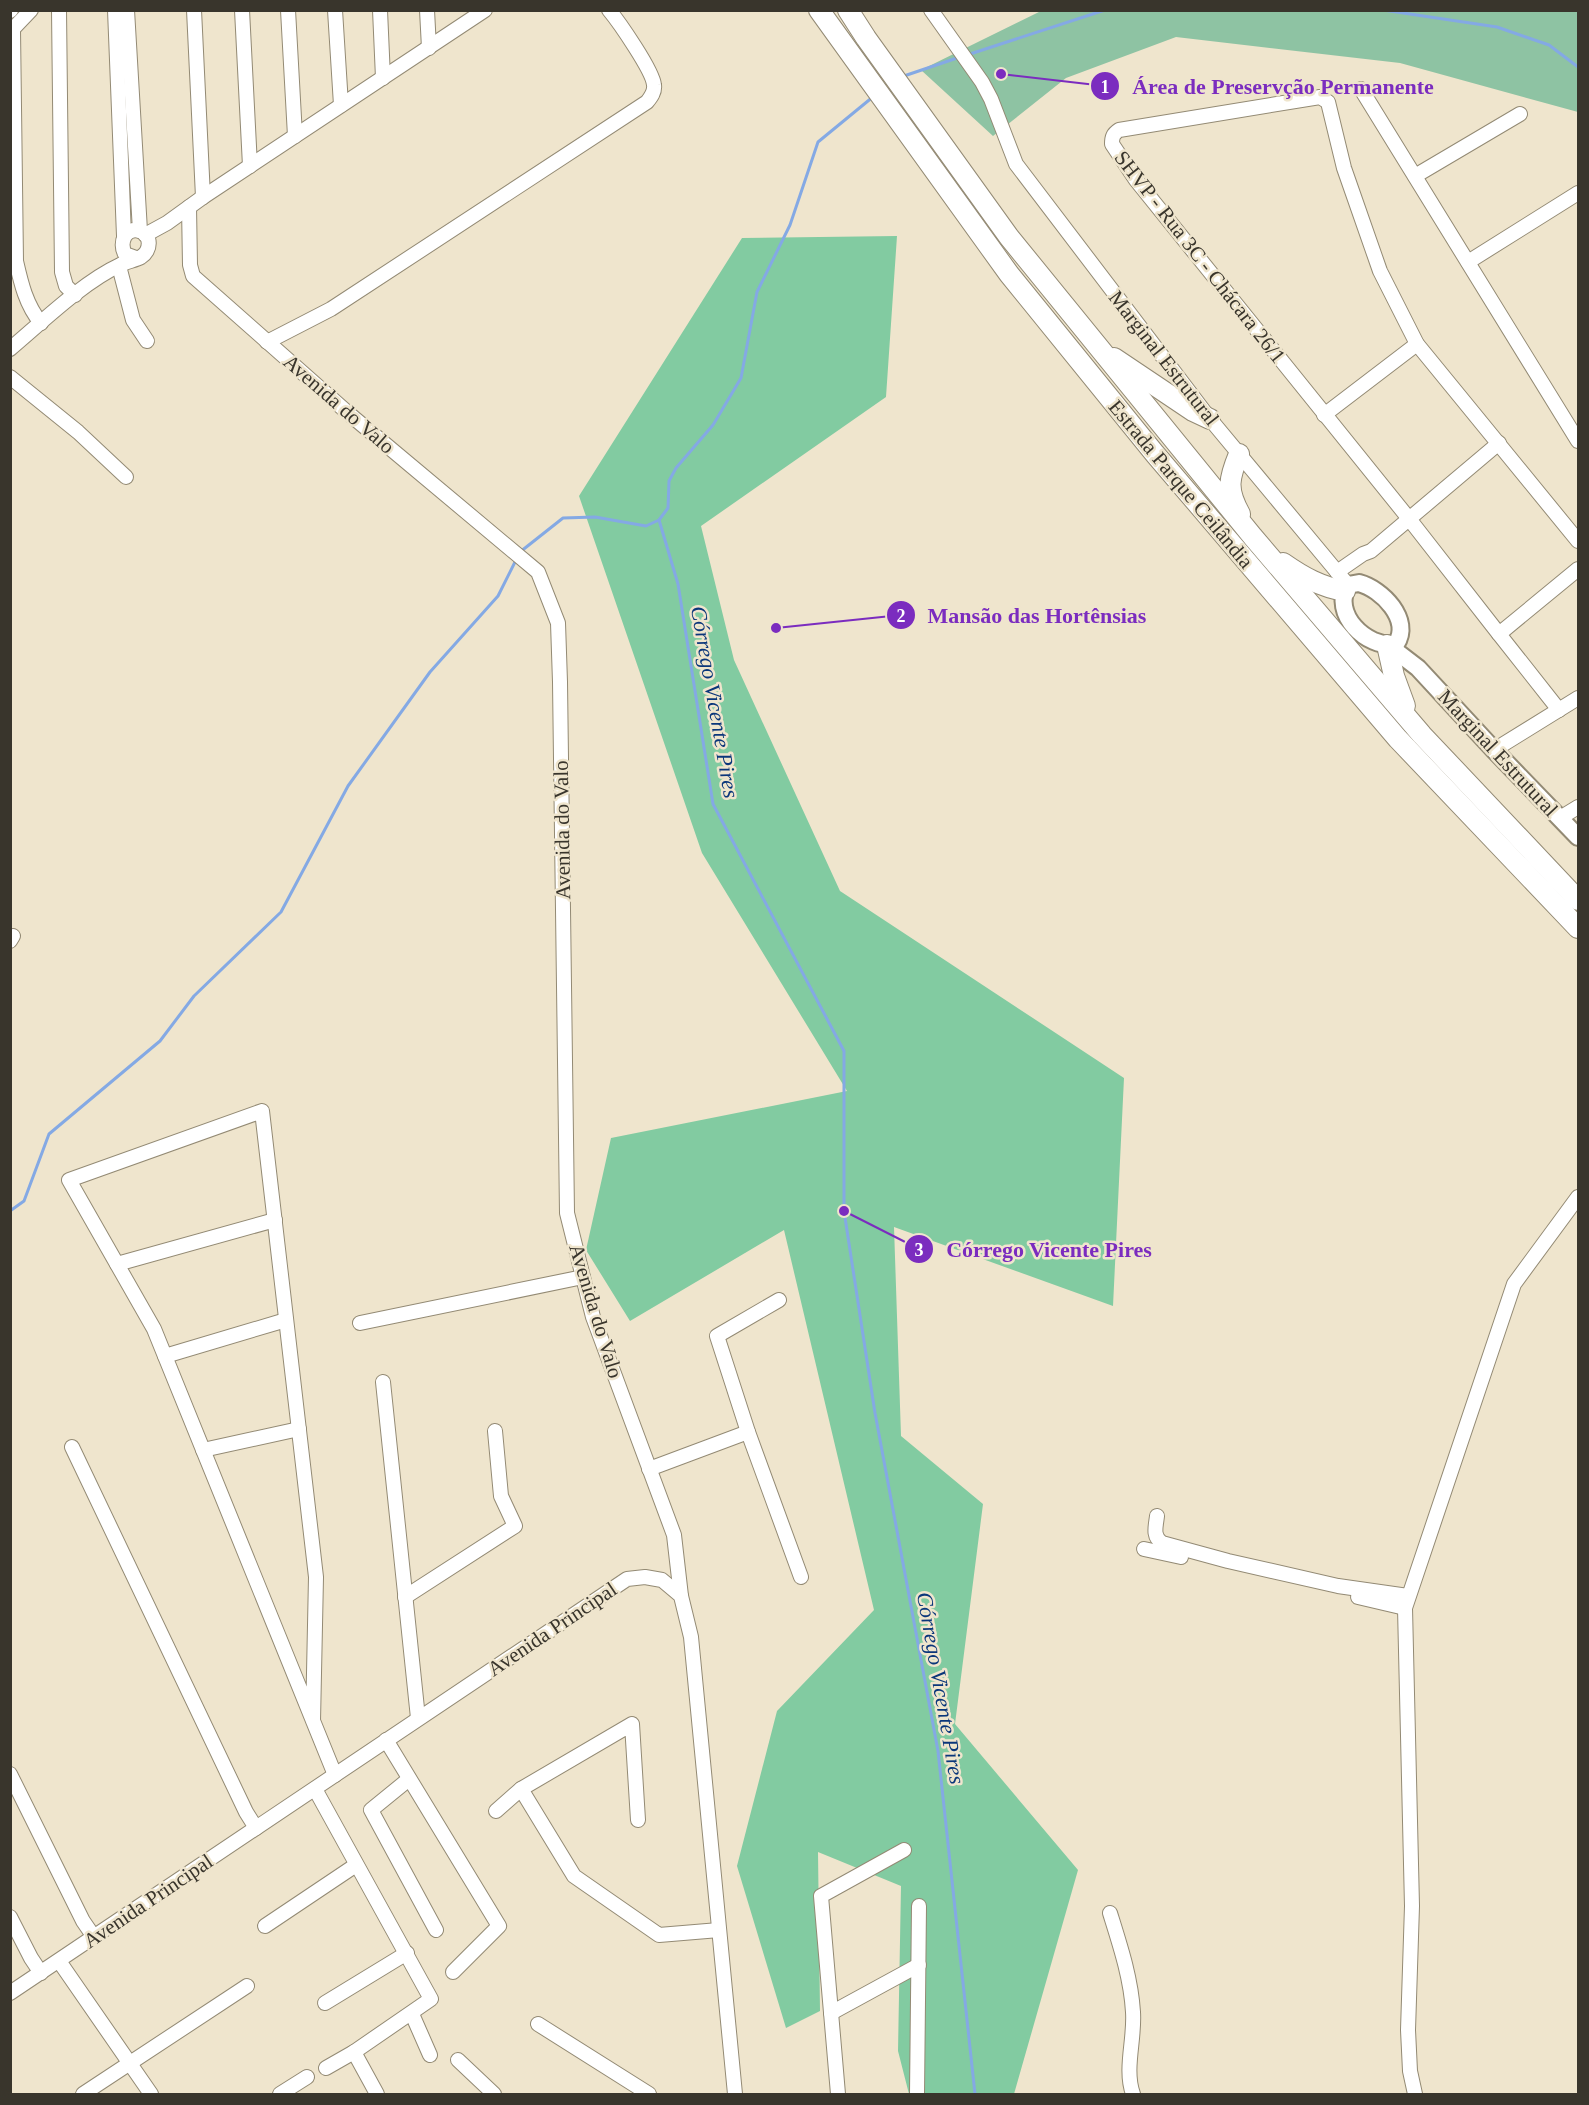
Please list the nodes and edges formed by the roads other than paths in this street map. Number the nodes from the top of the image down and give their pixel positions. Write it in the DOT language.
graph roads {
  1 [pos="30,10"];
  2 [pos="59,10"];
  3 [pos="115,10"];
  4 [pos="127,10"];
  5 [pos="194,10"];
  6 [pos="242,10"];
  7 [pos="288,10"];
  8 [pos="335,10"];
  9 [pos="380,10"];
  10 [pos="427,10"];
  11 [pos="609,10"];
  12 [pos="819,10"];
  13 [pos="848,10"];
  14 [pos="477,13"];
  15 [pos="935,16"];
  16 [pos="12,31"];
  17 [pos="429,48"];
  18 [pos="383,78"];
  19 [pos="1361,89"];
  20 [pos="341,105"];
  21 [pos="1520,114"];
  22 [pos="295,136"];
  23 [pos="250,166"];
  24 [pos="1415,177"];
  25 [pos="1578,193"];
  26 [pos="203,197"];
  27 [pos="189,207"];
  28 [pos="145,237"];
  29 [pos="123,242"];
  30 [pos="136,258"];
  31 [pos="1467,262"];
  32 [pos="116,267"];
  33 [pos="75,294"];
  34 [pos="41,323"];
  35 [pos="147,341"];
  36 [pos="267,342"];
  37 [pos="1417,344"];
  38 [pos="1097,346"];
  39 [pos="10,349"];
  40 [pos="10,377"];
  41 [pos="1324,415"];
  42 [pos="1210,419"];
  43 [pos="1578,441"];
  44 [pos="1498,443"];
  45 [pos="1239,453"];
  46 [pos="126,477"];
  47 [pos="1410,520"];
  48 [pos="1578,542"];
  49 [pos="1258,544"];
  50 [pos="1578,569"];
  51 [pos="1344,582"];
  52 [pos="1498,634"];
  53 [pos="1392,643"];
  54 [pos="1578,698"];
  55 [pos="1559,710"];
  56 [pos="1412,723"];
  57 [pos="1494,750"];
  58 [pos="1578,807"];
  59 [pos="1560,818"];
  60 [pos="1578,837"];
  61 [pos="1578,900"];
  62 [pos="1578,928"];
  63 [pos="1578,1197"];
  64 [pos="275,1220"];
  65 [pos="117,1264"];
  66 [pos="583,1277"];
  67 [pos="779,1300"];
  68 [pos="286,1320"];
  69 [pos="360,1323"];
  70 [pos="165,1356"];
  71 [pos="383,1382"];
  72 [pos="299,1429"];
  73 [pos="495,1431"];
  74 [pos="748,1432"];
  75 [pos="72,1447"];
  76 [pos="202,1450"];
  77 [pos="649,1469"];
  78 [pos="1157,1516"];
  79 [pos="1144,1549"];
  80 [pos="801,1576"];
  81 [pos="681,1596"];
  82 [pos="405,1597"];
  83 [pos="1407,1602"];
  84 [pos="418,1718"];
  85 [pos="313,1721"];
  86 [pos="386,1740"];
  87 [pos="10,1774"];
  88 [pos="335,1775"];
  89 [pos="409,1779"];
  90 [pos="315,1789"];
  91 [pos="521,1789"];
  92 [pos="496,1811"];
  93 [pos="638,1820"];
  94 [pos="256,1828"];
  95 [pos="904,1850"];
  96 [pos="356,1865"];
  97 [pos="919,1906"];
  98 [pos="1110,1913"];
  99 [pos="10,1917"];
  100 [pos="265,1926"];
  101 [pos="436,1930"];
  102 [pos="719,1930"];
  103 [pos="94,1937"];
  104 [pos="406,1953"];
  105 [pos="59,1961"];
  106 [pos="919,1965"];
  107 [pos="453,1972"];
  108 [pos="41,1973"];
  109 [pos="247,1986"];
  110 [pos="10,1993"];
  111 [pos="325,2003"];
  112 [pos="831,2013"];
  113 [pos="412,2014"];
  114 [pos="538,2024"];
  115 [pos="354,2052"];
  116 [pos="430,2055"];
  117 [pos="458,2060"];
  118 [pos="129,2063"];
  119 [pos="326,2068"];
  120 [pos="307,2077"];
  121 [pos="83,2094"];
  122 [pos="151,2094"];
  123 [pos="280,2094"];
  124 [pos="377,2094"];
  125 [pos="494,2094"];
  126 [pos="649,2094"];
  127 [pos="735,2094"];
  128 [pos="838,2094"];
  129 [pos="917,2094"];
  130 [pos="1133,2094"];
  131 [pos="1415,2094"];
  1 -- 16 [label="street"];
  2 -- 33 [label="street"];
  3 -- 29 [label="street"];
  4 -- 28 [label="street"];
  5 -- 26 [label="street"];
  6 -- 23 [label="street"];
  7 -- 22 [label="street"];
  8 -- 20 [label="street"];
  9 -- 18 [label="street"];
  10 -- 17 [label="street"];
  11 -- 36 [label="street"];
  12 -- 62 [label="highway, Estrada Parque Ceilândia"];
  13 -- 38 [label="highway, Estrada Parque Ceilândia"];
  14 -- 17 [label="street"];
  15 -- 42 [label="street, Marginal Estrutural"];
  16 -- 34 [label="street"];
  17 -- 18 [label="street"];
  18 -- 20 [label="street"];
  19 -- 24 [label="street"];
  20 -- 22 [label="street"];
  21 -- 24 [label="street"];
  22 -- 23 [label="street"];
  23 -- 26 [label="street"];
  24 -- 31 [label="street"];
  25 -- 31 [label="street"];
  26 -- 27 [label="street"];
  27 -- 28 [label="street"];
  27 -- 36 [label="street, Avenida do Valo"];
  28 -- 29 [label="street"];
  28 -- 30 [label="street"];
  29 -- 30 [label="street"];
  29 -- 32 [label="street"];
  30 -- 32 [label="street"];
  31 -- 43 [label="street"];
  32 -- 33 [label="street"];
  32 -- 35 [label="street"];
  33 -- 34 [label="street"];
  34 -- 39 [label="street"];
  36 -- 66 [label="street, Avenida do Valo"];
  37 -- 41 [label="street"];
  37 -- 41 [label="street, SHVP - Rua 3C - Chácara 26/1"];
  37 -- 44 [label="street, SHVP - Rua 3C - Chácara 26/1"];
  38 -- 42 [label="highway"];
  38 -- 49 [label="highway, Estrada Parque Ceilândia"];
  40 -- 46 [label="street"];
  41 -- 47 [label="street, SHVP - Rua 3C - Chácara 26/1"];
  42 -- 45 [label="street, Marginal Estrutural"];
  44 -- 47 [label="street"];
  44 -- 48 [label="street, SHVP - Rua 3C - Chácara 26/1"];
  45 -- 49 [label="highway"];
  45 -- 51 [label="street, Marginal Estrutural"];
  47 -- 51 [label="street"];
  47 -- 52 [label="street, SHVP - Rua 3C - Chácara 26/1"];
  49 -- 51 [label="highway"];
  49 -- 56 [label="highway, Estrada Parque Ceilândia"];
  50 -- 52 [label="street"];
  51 -- 53 [label="main road"];
  51 -- 53 [label="main road, Marginal Estrutural"];
  52 -- 55 [label="street, SHVP - Rua 3C - Chácara 26/1"];
  53 -- 56 [label="highway"];
  53 -- 57 [label="main road, Marginal Estrutural"];
  54 -- 55 [label="street"];
  55 -- 57 [label="street"];
  56 -- 61 [label="highway, Estrada Parque Ceilândia"];
  57 -- 59 [label="main road, Marginal Estrutural"];
  58 -- 59 [label="street"];
  59 -- 60 [label="main road, Marginal Estrutural"];
  63 -- 83 [label="street"];
  64 -- 65 [label="street"];
  64 -- 65 [label="street"];
  64 -- 68 [label="street"];
  65 -- 70 [label="street"];
  66 -- 69 [label="street"];
  66 -- 77 [label="street, Avenida do Valo"];
  67 -- 74 [label="street"];
  68 -- 70 [label="street"];
  68 -- 72 [label="street"];
  70 -- 76 [label="street"];
  71 -- 82 [label="street"];
  72 -- 76 [label="street"];
  72 -- 85 [label="street"];
  73 -- 82 [label="street"];
  74 -- 77 [label="street"];
  74 -- 80 [label="street"];
  75 -- 94 [label="street"];
  76 -- 85 [label="street"];
  77 -- 81 [label="street, Avenida do Valo"];
  78 -- 83 [label="street"];
  79 -- 83 [label="street"];
  81 -- 84 [label="street, Avenida Principal"];
  81 -- 102 [label="street"];
  82 -- 84 [label="street"];
  83 -- 131 [label="street"];
  84 -- 86 [label="street, Avenida Principal"];
  85 -- 88 [label="street"];
  86 -- 88 [label="street, Avenida Principal"];
  86 -- 89 [label="street"];
  87 -- 103 [label="street"];
  88 -- 90 [label="street, Avenida Principal"];
  89 -- 101 [label="street"];
  89 -- 107 [label="street"];
  90 -- 94 [label="street, Avenida Principal"];
  90 -- 96 [label="street"];
  91 -- 92 [label="street"];
  91 -- 93 [label="street"];
  91 -- 102 [label="street"];
  94 -- 103 [label="street, Avenida Principal"];
  95 -- 112 [label="street"];
  96 -- 100 [label="street"];
  96 -- 104 [label="street"];
  97 -- 106 [label="street"];
  98 -- 130 [label="street"];
  99 -- 108 [label="street"];
  102 -- 127 [label="street"];
  103 -- 105 [label="street, Avenida Principal"];
  104 -- 111 [label="street"];
  104 -- 113 [label="street"];
  105 -- 108 [label="street, Avenida Principal"];
  105 -- 118 [label="street"];
  106 -- 112 [label="street"];
  106 -- 129 [label="street"];
  108 -- 110 [label="street, Avenida Principal"];
  109 -- 118 [label="street"];
  112 -- 128 [label="street"];
  113 -- 115 [label="street"];
  113 -- 116 [label="street"];
  114 -- 126 [label="street"];
  115 -- 119 [label="street"];
  115 -- 124 [label="street"];
  117 -- 125 [label="street"];
  118 -- 121 [label="street"];
  118 -- 122 [label="street"];
  120 -- 123 [label="street"];
}
